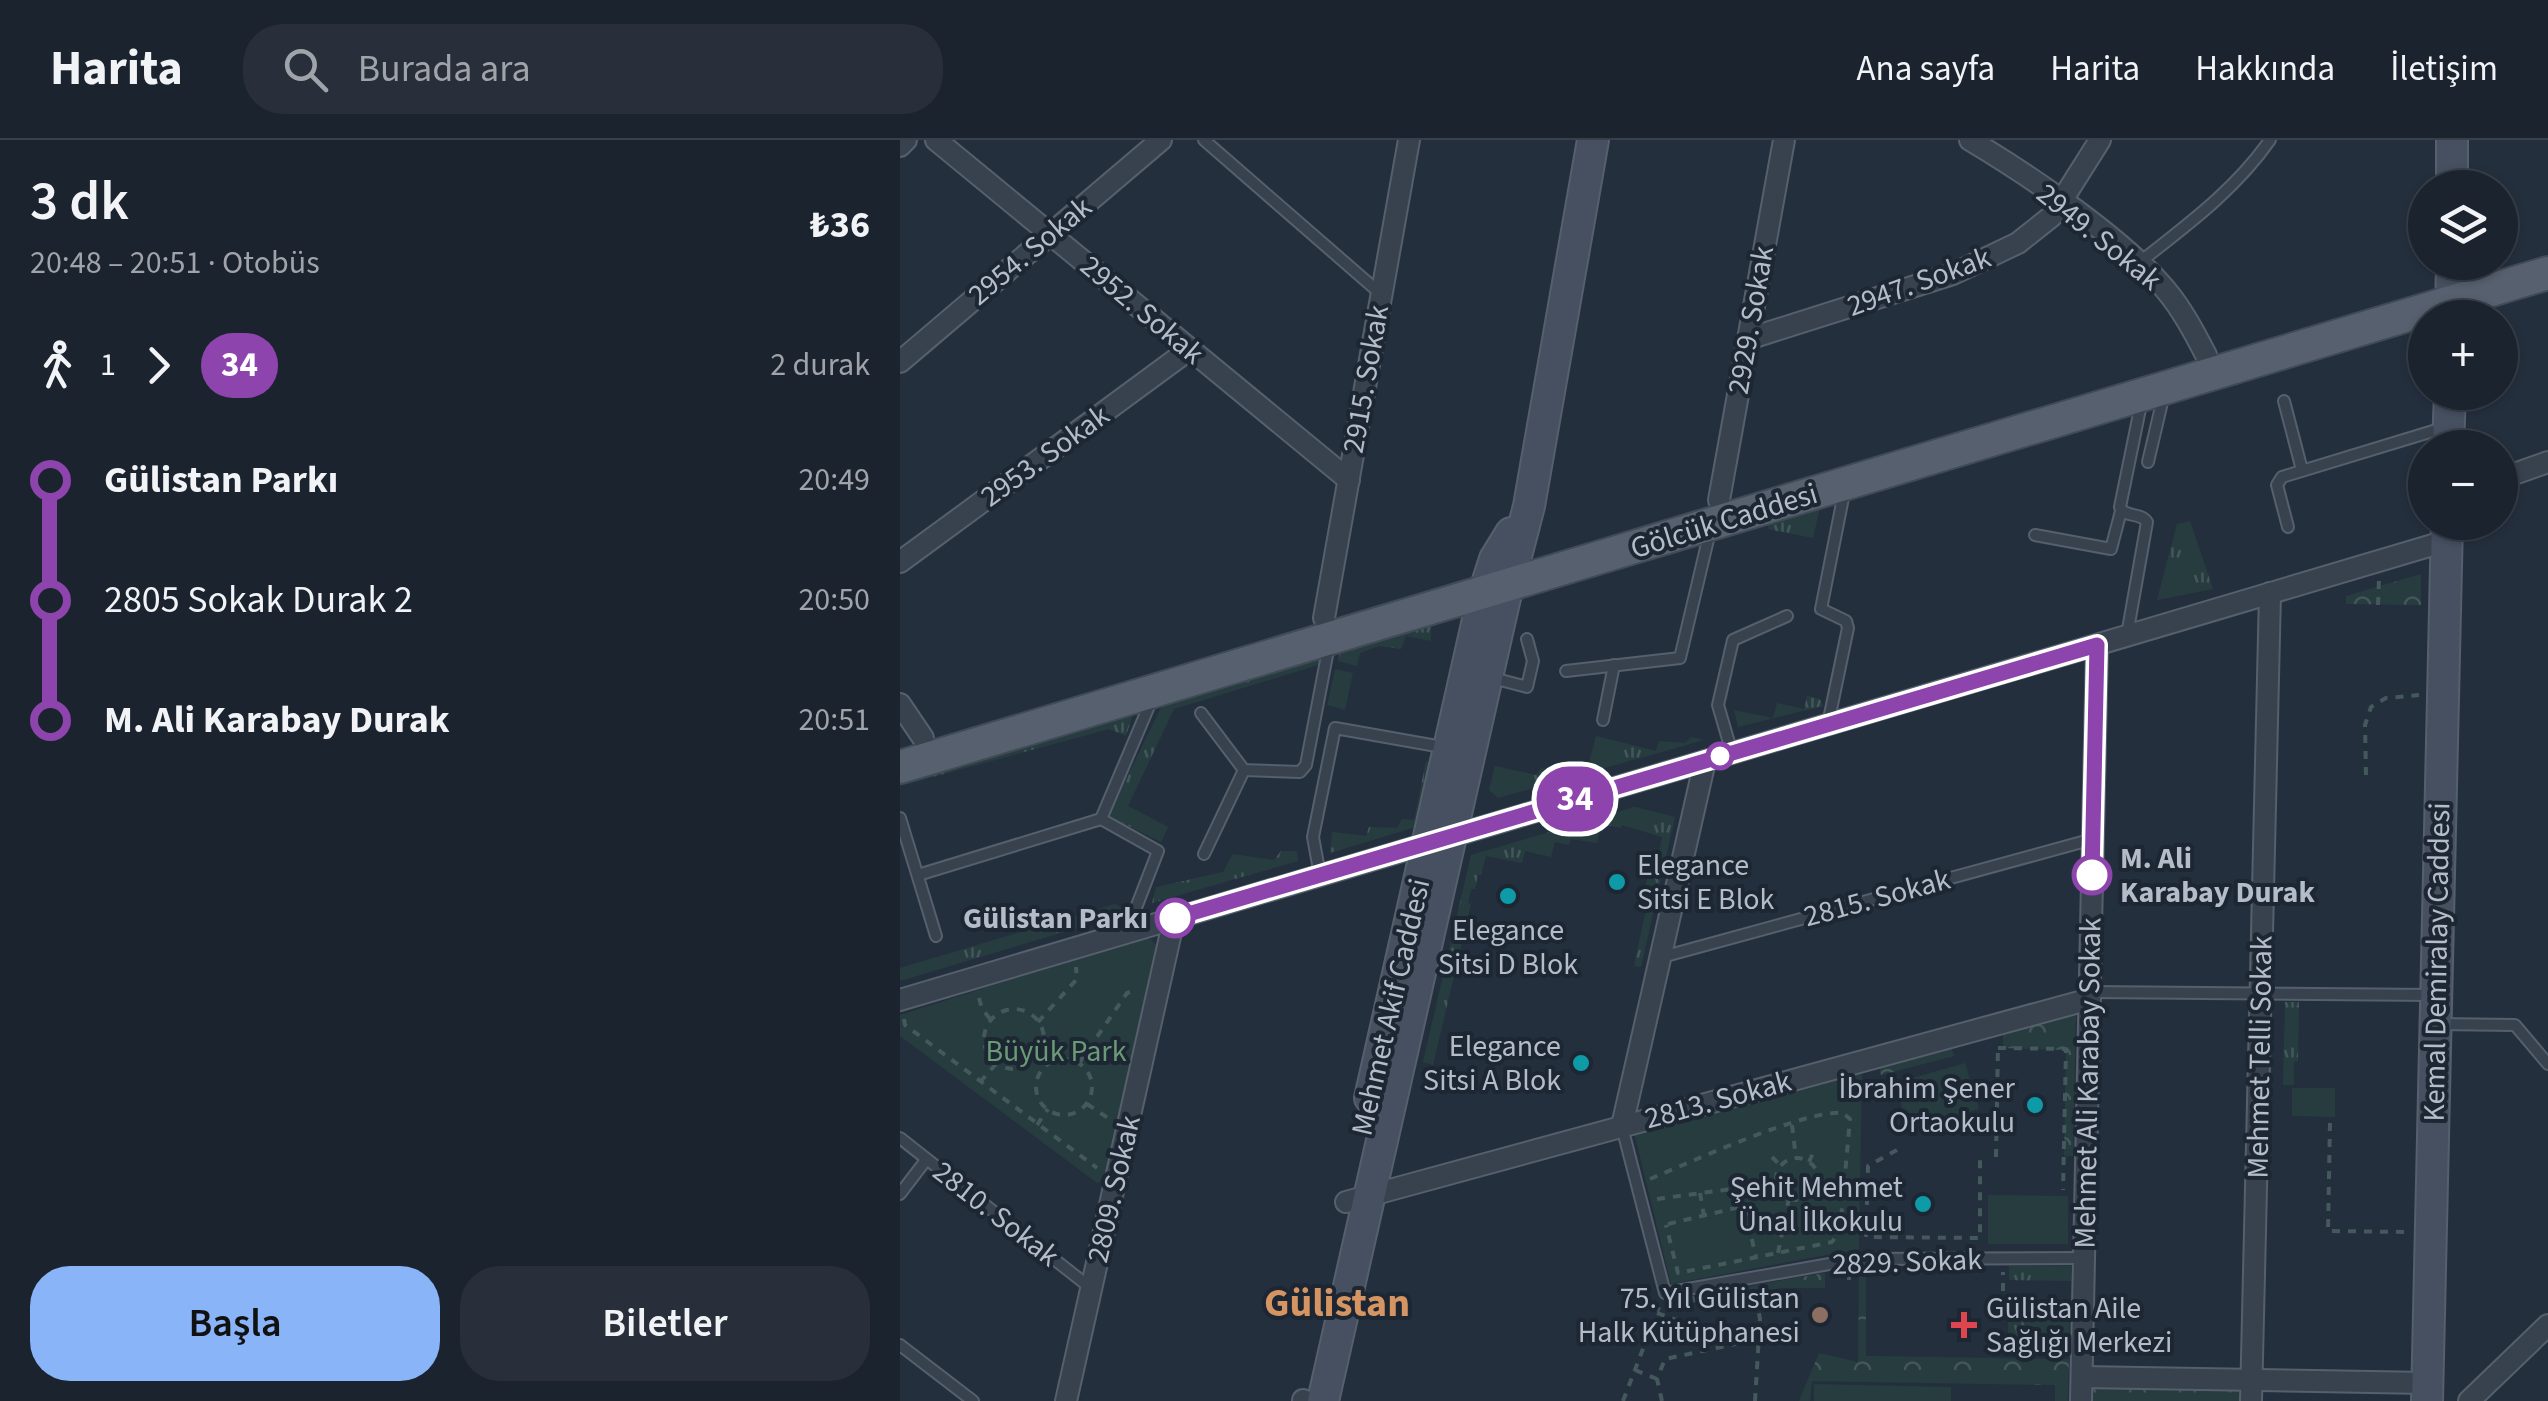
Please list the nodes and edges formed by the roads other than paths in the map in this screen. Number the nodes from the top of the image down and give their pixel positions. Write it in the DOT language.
graph roads {
  1 [pos="906,140"];
  2 [pos="936,140"];
  3 [pos="1161,140"];
  4 [pos="1204,140"];
  5 [pos="1409,140"];
  6 [pos="1593,140"];
  7 [pos="1784,140"];
  8 [pos="1970,140"];
  9 [pos="2100,140"];
  10 [pos="2270,140"];
  11 [pos="2452,140"];
  12 [pos="900,146"];
  13 [pos="2452,170"];
  14 [pos="2062,202"];
  15 [pos="1050,234"];
  16 [pos="2548,251"];
  17 [pos="2139,263"];
  18 [pos="2548,274"];
  19 [pos="2452,291"];
  20 [pos="1382,294"];
  21 [pos="1748,339"];
  22 [pos="1190,349"];
  23 [pos="2206,354"];
  24 [pos="900,362"];
  25 [pos="2155,392"];
  26 [pos="2284,401"];
  27 [pos="2408,446"];
  28 [pos="2148,462"];
  29 [pos="2548,462"];
  30 [pos="2302,470"];
  31 [pos="2518,473"];
  32 [pos="1349,480"];
  33 [pos="1846,484"];
  34 [pos="2122,511"];
  35 [pos="1715,512"];
  36 [pos="2288,527"];
  37 [pos="2035,535"];
  38 [pos="2424,540"];
  39 [pos="2447,540"];
  40 [pos="900,562"];
  41 [pos="1500,577"];
  42 [pos="2270,593"];
  43 [pos="1787,616"];
  44 [pos="1327,628"];
  45 [pos="2127,636"];
  46 [pos="1527,639"];
  47 [pos="2097,645"];
  48 [pos="1614,665"];
  49 [pos="1566,670"];
  50 [pos="1488,676"];
  51 [pos="1155,691"];
  52 [pos="900,704"];
  53 [pos="1202,713"];
  54 [pos="1602,720"];
  55 [pos="1828,724"];
  56 [pos="911,741"];
  57 [pos="1450,748"];
  58 [pos="1732,753"];
  59 [pos="1705,761"];
  60 [pos="900,768"];
  61 [pos="1244,770"];
  62 [pos="900,818"];
  63 [pos="1101,820"];
  64 [pos="1440,839"];
  65 [pos="2093,839"];
  66 [pos="1204,854"];
  67 [pos="918,875"];
  68 [pos="1320,875"];
  69 [pos="1174,918"];
  70 [pos="1126,932"];
  71 [pos="936,936"];
  72 [pos="1661,957"];
  73 [pos="2262,994"];
  74 [pos="2090,996"];
  75 [pos="901,1006"];
  76 [pos="2436,1010"];
  77 [pos="2548,1064"];
  78 [pos="1622,1126"];
  79 [pos="900,1138"];
  80 [pos="926,1160"];
  81 [pos="900,1194"];
  82 [pos="1358,1200"];
  83 [pos="2084,1258"];
  84 [pos="1092,1289"];
  85 [pos="2548,1324"];
  86 [pos="900,1344"];
  87 [pos="2082,1377"];
  88 [pos="2252,1390"];
  89 [pos="2427,1392"];
  90 [pos="973,1401"];
  91 [pos="1066,1401"];
  92 [pos="1303,1401"];
  93 [pos="1323,1401"];
  94 [pos="2081,1401"];
  95 [pos="2469,1401"];
  1 -- 12 [label="street"];
  2 -- 15 [label="street, 2952. Sokak"];
  3 -- 15 [label="street, 2954. Sokak"];
  4 -- 20 [label="lane"];
  5 -- 20 [label="street, 2915. Sokak"];
  6 -- 41 [label="street, Mehmet Akif Caddesi"];
  7 -- 21 [label="street, 2929. Sokak"];
  8 -- 14 [label="street, 2949. Sokak"];
  9 -- 14 [label="street, 2947. Sokak"];
  10 -- 17 [label="lane"];
  11 -- 13 [label="street"];
  14 -- 17 [label="street, 2949. Sokak"];
  14 -- 21 [label="street, 2947. Sokak"];
  15 -- 22 [label="street, 2952. Sokak"];
  15 -- 24 [label="street, 2954. Sokak"];
  16 -- 19 [label="main road, Gölcük Caddesi"];
  17 -- 23 [label="street, 2949. Sokak"];
  18 -- 19 [label="main road, Gölcük Caddesi"];
  19 -- 23 [label="main road, Gölcük Caddesi"];
  19 -- 25 [label="main road, Gölcük Caddesi"];
  20 -- 32 [label="street, 2915. Sokak"];
  21 -- 35 [label="street, 2929. Sokak"];
  22 -- 32 [label="street, 2952. Sokak"];
  22 -- 40 [label="street, 2953. Sokak"];
  23 -- 35 [label="main road, Gölcük Caddesi"];
  25 -- 28 [label="lane"];
  25 -- 33 [label="main road, Gölcük Caddesi"];
  25 -- 34 [label="lane"];
  26 -- 30 [label="lane"];
  27 -- 30 [label="lane"];
  29 -- 31 [label="street"];
  30 -- 36 [label="lane"];
  32 -- 44 [label="street, 2915. Sokak"];
  33 -- 35 [label="main road, Gölcük Caddesi"];
  33 -- 55 [label="lane"];
  34 -- 37 [label="lane"];
  34 -- 45 [label="lane"];
  35 -- 41 [label="main road, Gölcük Caddesi"];
  35 -- 48 [label="lane"];
  38 -- 42 [label="street"];
  39 -- 76 [label="street, Kemal Demiralay Caddesi"];
  41 -- 44 [label="main road, Gölcük Caddesi"];
  41 -- 50 [label="street, Mehmet Akif Caddesi"];
  41 -- 57 [label="street, Mehmet Akif Caddesi"];
  42 -- 45 [label="street"];
  42 -- 73 [label="street, Mehmet Telli Sokak"];
  43 -- 58 [label="lane"];
  44 -- 51 [label="main road, Gölcük Caddesi"];
  44 -- 56 [label="main road, Gölcük Caddesi"];
  44 -- 61 [label="lane"];
  45 -- 47 [label="street"];
  46 -- 50 [label="lane"];
  47 -- 55 [label="street"];
  47 -- 65 [label="street, Mehmet Ali Karabay Sokak"];
  48 -- 49 [label="lane"];
  48 -- 54 [label="lane"];
  50 -- 64 [label="street, Mehmet Akif Caddesi"];
  51 -- 60 [label="main road, Gölcük Caddesi"];
  51 -- 63 [label="lane"];
  52 -- 56 [label="street"];
  53 -- 61 [label="lane"];
  55 -- 58 [label="street"];
  57 -- 64 [label="street, Mehmet Akif Caddesi"];
  57 -- 68 [label="lane"];
  58 -- 59 [label="street"];
  59 -- 64 [label="street"];
  59 -- 72 [label="street"];
  61 -- 66 [label="lane"];
  62 -- 67 [label="lane"];
  63 -- 67 [label="lane"];
  63 -- 70 [label="lane"];
  64 -- 68 [label="street"];
  64 -- 82 [label="street, Mehmet Akif Caddesi"];
  65 -- 72 [label="lane, 2815. Sokak"];
  65 -- 74 [label="street, Mehmet Ali Karabay Sokak"];
  67 -- 71 [label="lane"];
  68 -- 69 [label="street"];
  69 -- 70 [label="street"];
  69 -- 84 [label="street, 2809. Sokak"];
  70 -- 75 [label="street"];
  72 -- 78 [label="street"];
  73 -- 74 [label="lane"];
  73 -- 76 [label="lane"];
  73 -- 88 [label="street, Mehmet Telli Sokak"];
  74 -- 78 [label="street, 2813. Sokak"];
  74 -- 83 [label="street, Mehmet Ali Karabay Sokak"];
  76 -- 77 [label="lane"];
  76 -- 89 [label="street, Kemal Demiralay Caddesi"];
  78 -- 82 [label="street, 2813. Sokak"];
  78 -- 83 [label="lane, 2829. Sokak"];
  79 -- 80 [label="lane, 2810. Sokak"];
  80 -- 81 [label="lane"];
  80 -- 84 [label="lane, 2810. Sokak"];
  82 -- 92 [label="street, Mehmet Akif Caddesi"];
  82 -- 93 [label="street, Mehmet Akif Caddesi"];
  83 -- 87 [label="street, Mehmet Ali Karabay Sokak"];
  84 -- 91 [label="street, 2809. Sokak"];
  85 -- 95 [label="street"];
  86 -- 90 [label="lane"];
  87 -- 88 [label="street"];
  87 -- 94 [label="street, Mehmet Ali Karabay Sokak"];
  88 -- 89 [label="street"];
}
